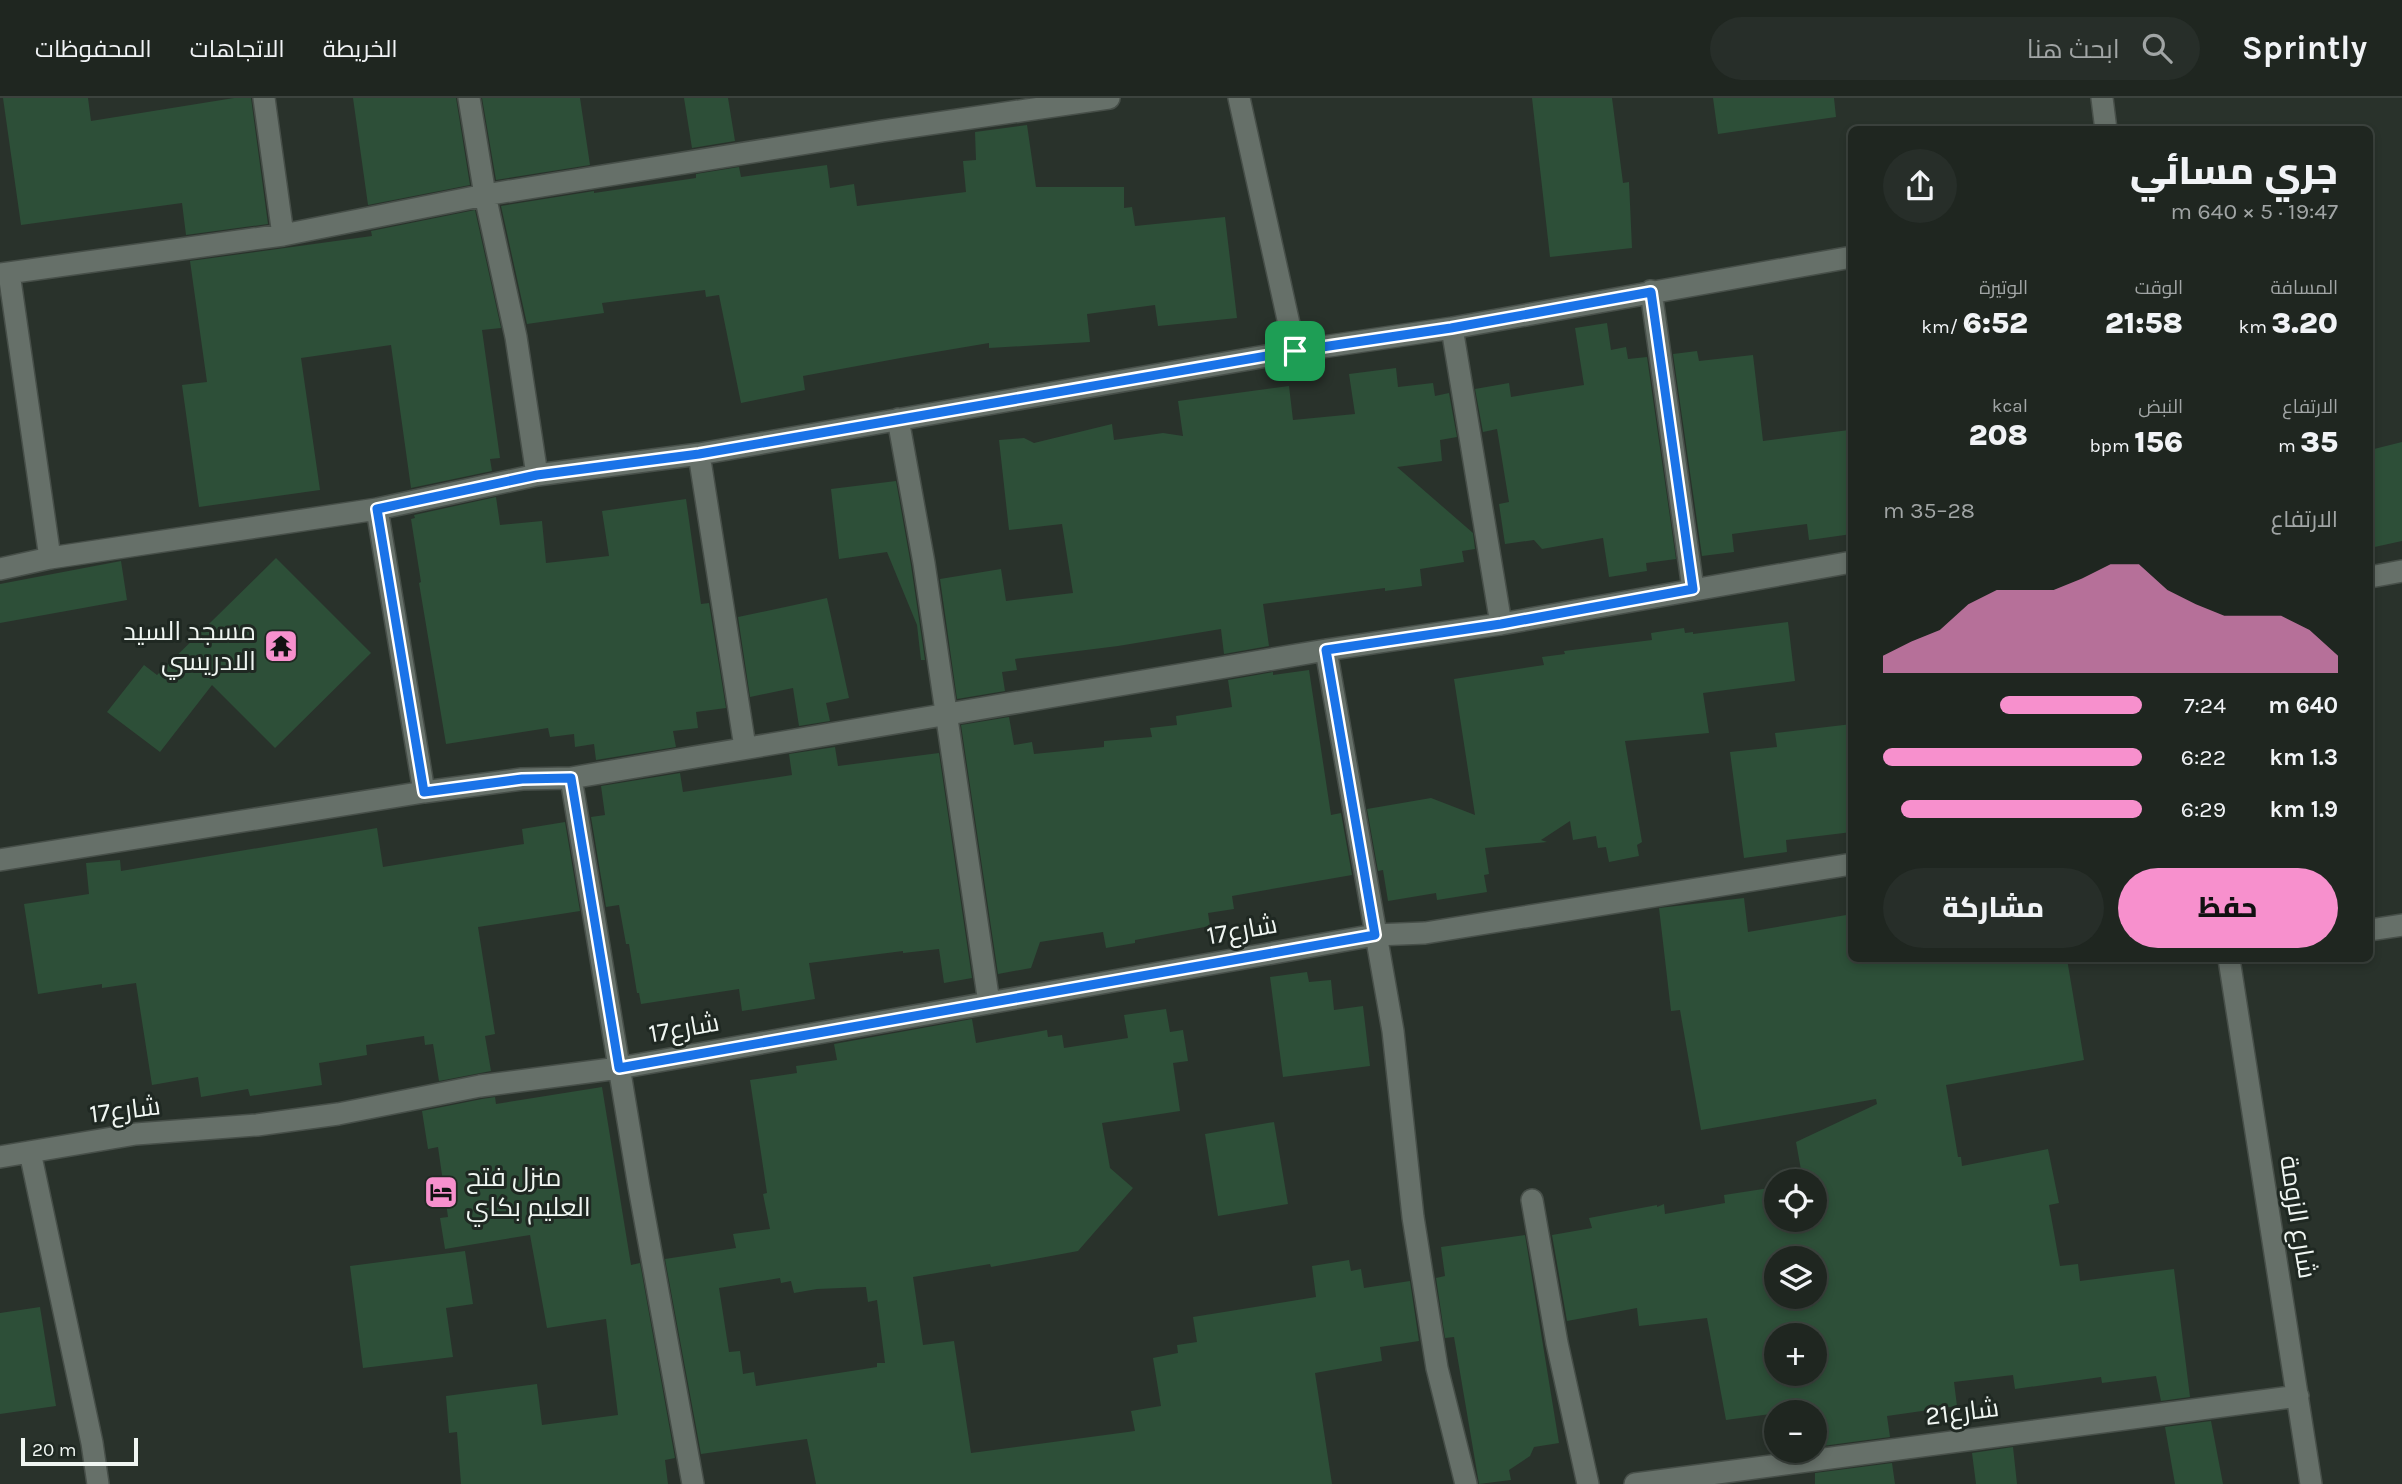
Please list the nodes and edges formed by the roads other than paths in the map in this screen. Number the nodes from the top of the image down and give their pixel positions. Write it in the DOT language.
graph roads {
  1 [pos="264,98"];
  2 [pos="469,98"];
  3 [pos="1109,98"];
  4 [pos="1239,98"];
  5 [pos="2102,98"];
  6 [pos="2106,126"];
  7 [pos="485,195"];
  8 [pos="283,235"];
  9 [pos="1848,258"];
  10 [pos="4,274"];
  11 [pos="1651,292"];
  12 [pos="1451,328"];
  13 [pos="1295,351"];
  14 [pos="898,419"];
  15 [pos="699,454"];
  16 [pos="537,475"];
  17 [pos="377,509"];
  18 [pos="50,558"];
  19 [pos="1848,563"];
  20 [pos="0,569"];
  21 [pos="2402,571"];
  22 [pos="2373,576"];
  23 [pos="1693,589"];
  24 [pos="1501,624"];
  25 [pos="1326,650"];
  26 [pos="946,713"];
  27 [pos="745,747"];
  28 [pos="571,778"];
  29 [pos="424,792"];
  30 [pos="0,860"];
  31 [pos="1848,865"];
  32 [pos="2402,925"];
  33 [pos="2373,930"];
  34 [pos="1375,935"];
  35 [pos="2229,962"];
  36 [pos="989,1003"];
  37 [pos="619,1068"];
  38 [pos="30,1152"];
  39 [pos="0,1157"];
  40 [pos="1532,1200"];
  41 [pos="2298,1396"];
  42 [pos="1712,1478"];
  43 [pos="98,1484"];
  44 [pos="693,1484"];
  45 [pos="1466,1484"];
  46 [pos="1588,1484"];
  47 [pos="1634,1484"];
  48 [pos="2311,1484"];
  1 -- 8 [label="street"];
  2 -- 7 [label="street"];
  3 -- 7 [label="street"];
  4 -- 13 [label="street"];
  5 -- 6 [label="street"];
  7 -- 8 [label="street"];
  7 -- 16 [label="street"];
  8 -- 10 [label="street"];
  9 -- 11 [label="street"];
  10 -- 18 [label="street"];
  11 -- 12 [label="street"];
  11 -- 23 [label="street"];
  12 -- 13 [label="street"];
  12 -- 24 [label="street"];
  13 -- 14 [label="street"];
  14 -- 15 [label="street"];
  14 -- 26 [label="street"];
  15 -- 16 [label="street"];
  15 -- 27 [label="street"];
  16 -- 17 [label="street"];
  17 -- 18 [label="street"];
  17 -- 29 [label="street"];
  18 -- 20 [label="street"];
  19 -- 23 [label="street"];
  21 -- 22 [label="street"];
  23 -- 24 [label="street"];
  24 -- 25 [label="street"];
  25 -- 26 [label="street"];
  25 -- 34 [label="street"];
  26 -- 27 [label="street"];
  26 -- 36 [label="street"];
  27 -- 28 [label="street"];
  28 -- 29 [label="street"];
  28 -- 37 [label="street"];
  29 -- 30 [label="street"];
  31 -- 34 [label="street, شارع17"];
  32 -- 33 [label="street"];
  34 -- 36 [label="street, شارع17"];
  34 -- 45 [label="street"];
  35 -- 41 [label="street, شارع الزومة"];
  36 -- 37 [label="street, شارع17"];
  37 -- 38 [label="street, شارع17"];
  37 -- 44 [label="street"];
  38 -- 39 [label="street, شارع17"];
  38 -- 43 [label="street"];
  40 -- 46 [label="street"];
  41 -- 42 [label="street, شارع21"];
  41 -- 48 [label="street, شارع الزومة"];
  42 -- 47 [label="street, شارع21"];
}
